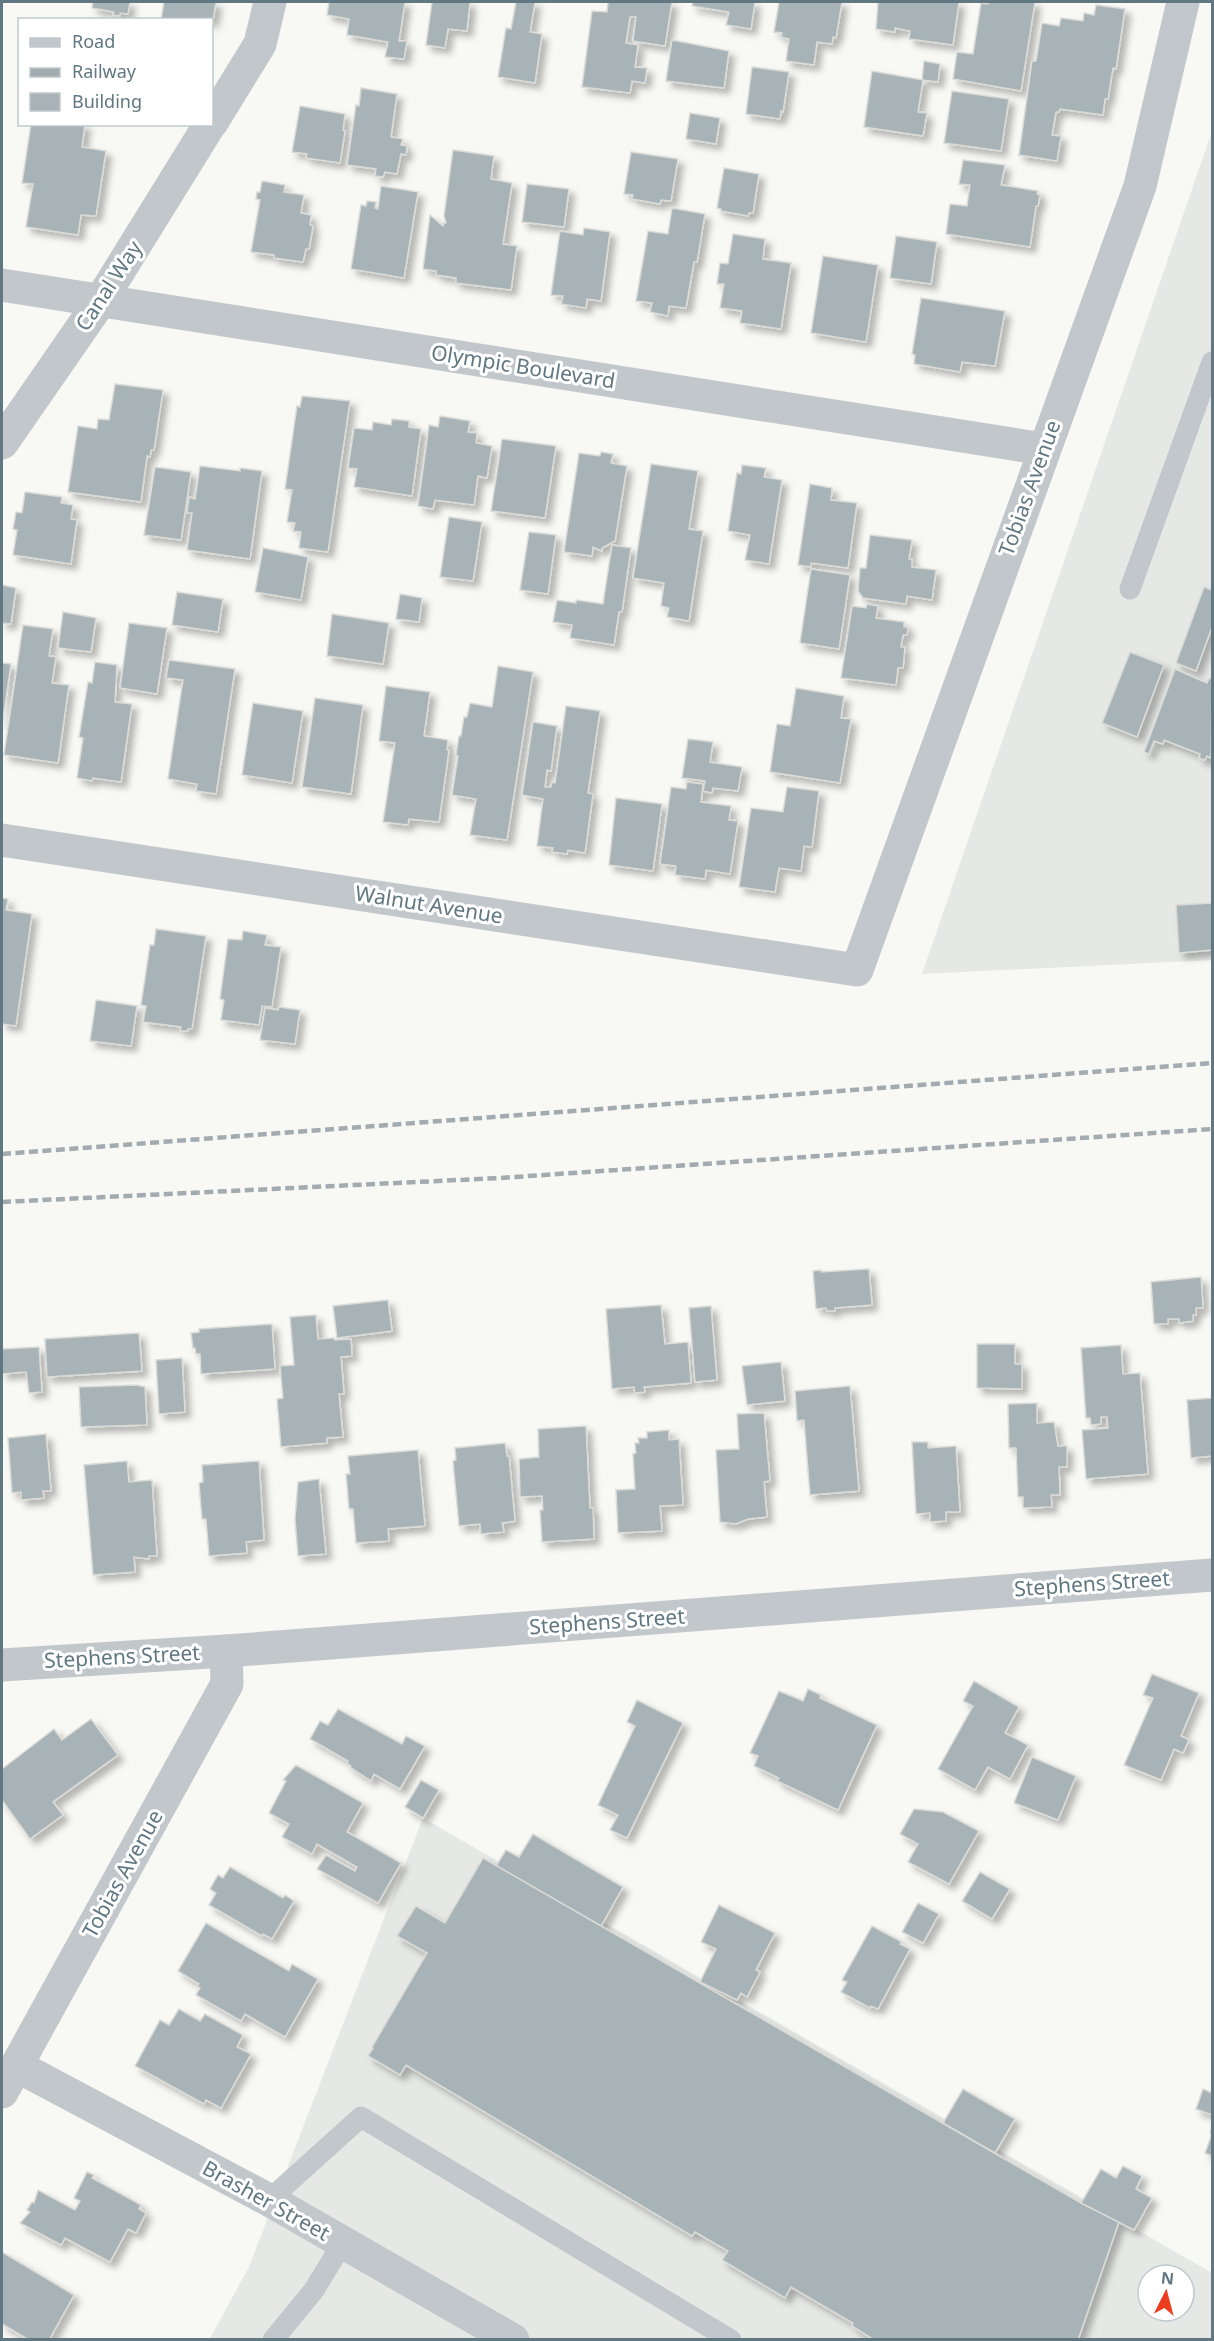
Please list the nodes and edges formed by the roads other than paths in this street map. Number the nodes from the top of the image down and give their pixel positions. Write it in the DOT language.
graph roads {
  1 [pos="270,2"];
  2 [pos="1184,2"];
  3 [pos="213,121"];
  4 [pos="210,126"];
  5 [pos="2,285"];
  6 [pos="101,300"];
  7 [pos="1212,362"];
  8 [pos="2,443"];
  9 [pos="1044,449"];
  10 [pos="1130,589"];
  11 [pos="2,840"];
  12 [pos="858,970"];
  13 [pos="1212,1575"];
  14 [pos="226,1651"];
  15 [pos="2,1665"];
  16 [pos="9,2079"];
  17 [pos="268,2200"];
  18 [pos="342,2244"];
  19 [pos="701,2332"];
  20 [pos="273,2340"];
  21 [pos="513,2340"];
  22 [pos="731,2340"];
  1 -- 3 [label="street, Canal Way"];
  2 -- 9 [label="street, Tobias Avenue"];
  4 -- 6 [label="street, Canal Way"];
  5 -- 6 [label="street, Olympic Boulevard"];
  6 -- 8 [label="street, Canal Way"];
  6 -- 9 [label="street, Olympic Boulevard"];
  7 -- 10 [label="lane"];
  9 -- 12 [label="street, Tobias Avenue"];
  11 -- 12 [label="street, Walnut Avenue"];
  13 -- 14 [label="street, Stephens Street"];
  14 -- 15 [label="street, Stephens Street"];
  14 -- 16 [label="street, Tobias Avenue"];
  16 -- 17 [label="street, Brasher Street"];
  17 -- 18 [label="street, Brasher Street"];
  17 -- 19 [label="lane"];
  18 -- 20 [label="lane"];
  18 -- 21 [label="street, Brasher Street"];
  19 -- 22 [label="lane"];
}
